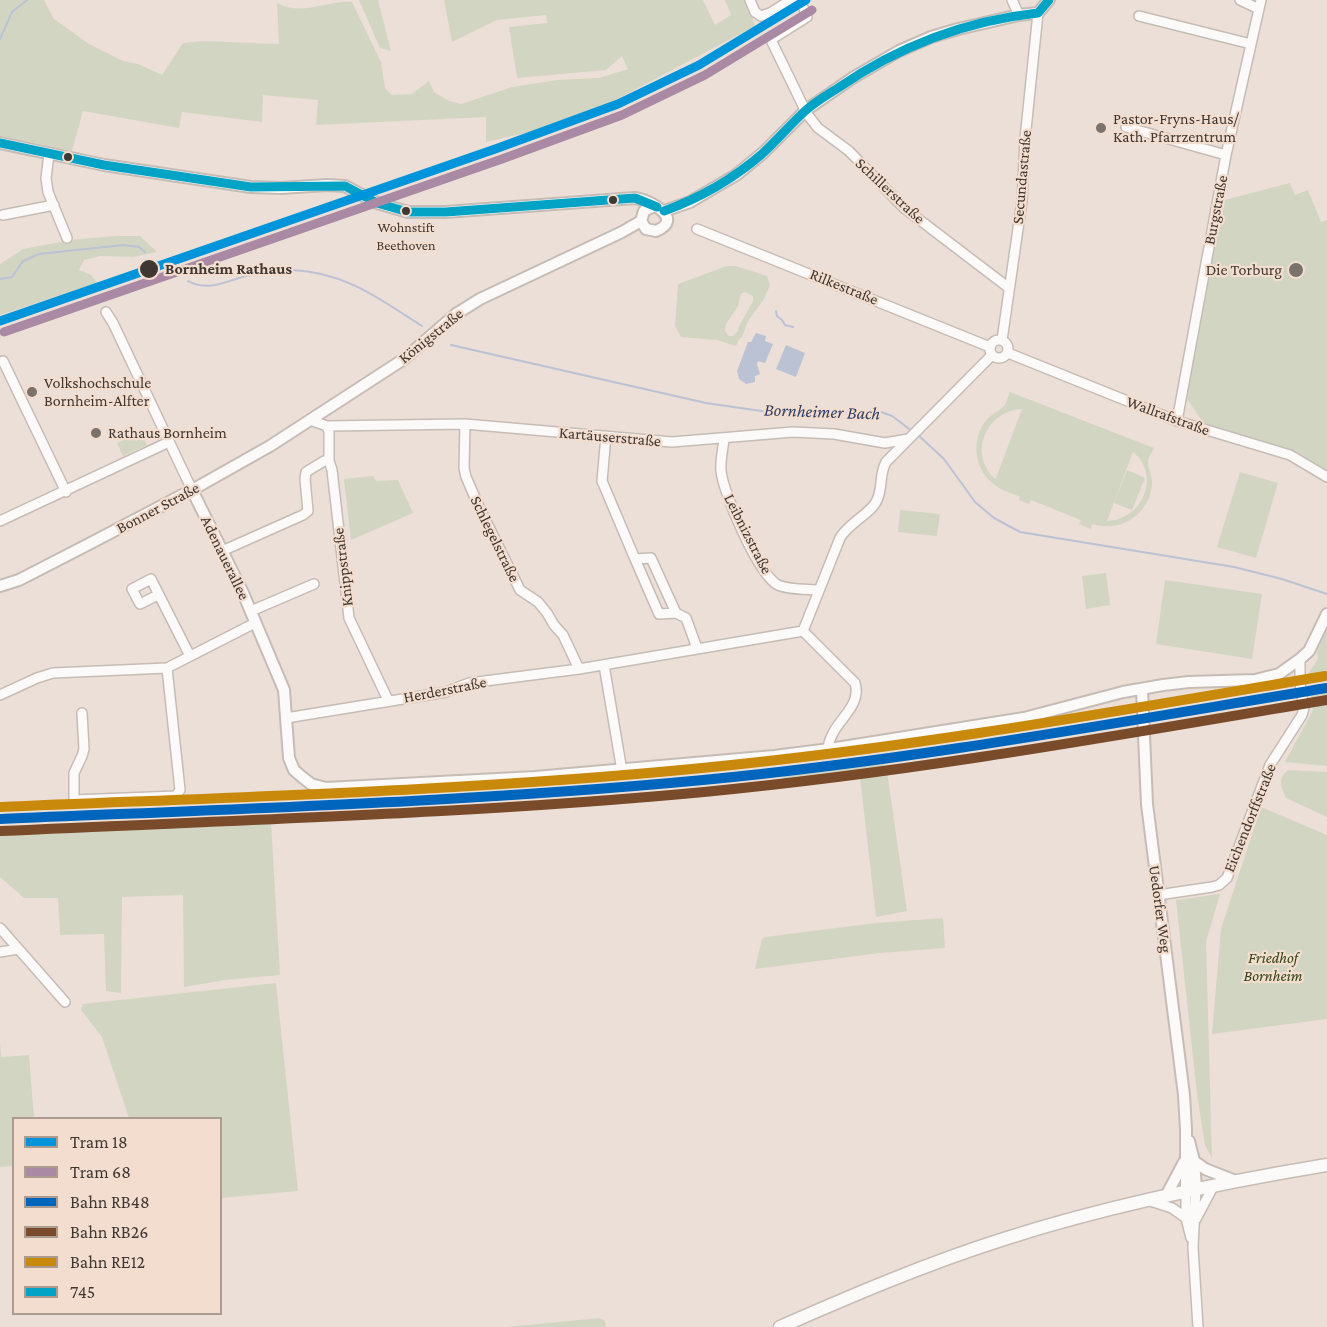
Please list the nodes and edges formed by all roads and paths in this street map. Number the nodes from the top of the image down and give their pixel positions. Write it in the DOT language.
graph roads {
  1 [pos="750,0"];
  2 [pos="791,0"];
  3 [pos="1012,0"];
  4 [pos="1049,0"];
  5 [pos="1240,0"];
  6 [pos="800,3"];
  7 [pos="1260,4"];
  8 [pos="1038,13"];
  9 [pos="1019,15"];
  10 [pos="1139,16"];
  11 [pos="1251,44"];
  12 [pos="806,110"];
  13 [pos="1126,127"];
  14 [pos="0,143"];
  15 [pos="49,154"];
  16 [pos="1226,155"];
  17 [pos="54,205"];
  18 [pos="3,215"];
  19 [pos="653,216"];
  20 [pos="697,229"];
  21 [pos="67,238"];
  22 [pos="1009,288"];
  23 [pos="106,312"];
  24 [pos="1002,340"];
  25 [pos="991,351"];
  26 [pos="1008,353"];
  27 [pos="3,361"];
  28 [pos="310,420"];
  29 [pos="1177,421"];
  30 [pos="465,424"];
  31 [pos="327,426"];
  32 [pos="606,436"];
  33 [pos="724,439"];
  34 [pos="909,439"];
  35 [pos="169,442"];
  36 [pos="885,443"];
  37 [pos="329,461"];
  38 [pos="883,468"];
  39 [pos="1327,477"];
  40 [pos="192,490"];
  41 [pos="66,492"];
  42 [pos="0,521"];
  43 [pos="222,551"];
  44 [pos="635,559"];
  45 [pos="314,584"];
  46 [pos="0,586"];
  47 [pos="819,590"];
  48 [pos="158,595"];
  49 [pos="251,611"];
  50 [pos="676,614"];
  51 [pos="1327,614"];
  52 [pos="255,623"];
  53 [pos="803,631"];
  54 [pos="697,648"];
  55 [pos="190,656"];
  56 [pos="1300,659"];
  57 [pos="604,665"];
  58 [pos="167,668"];
  59 [pos="579,669"];
  60 [pos="1142,689"];
  61 [pos="0,695"];
  62 [pos="388,700"];
  63 [pos="82,713"];
  64 [pos="286,718"];
  65 [pos="828,749"];
  66 [pos="622,771"];
  67 [pos="1158,895"];
  68 [pos="0,928"];
  69 [pos="18,949"];
  70 [pos="0,952"];
  71 [pos="65,1002"];
  72 [pos="1189,1160"];
  73 [pos="1327,1165"];
  74 [pos="1233,1180"];
  75 [pos="1214,1185"];
  76 [pos="1191,1189"];
  77 [pos="1167,1194"];
  78 [pos="1147,1200"];
  79 [pos="1190,1220"];
  80 [pos="780,1327"];
  81 [pos="1198,1327"];
  1 -- 2 [label="street"];
  3 -- 9 [label="street"];
  4 -- 8 [label="street"];
  5 -- 7 [label="street"];
  6 -- 12 [label="street, Schillerstraße"];
  7 -- 11 [label="street, Burgstraße"];
  8 -- 9 [label="street, Königstraße"];
  8 -- 22 [label="street, Secundastraße"];
  9 -- 12 [label="street, Königstraße"];
  10 -- 11 [label="street"];
  11 -- 16 [label="street, Burgstraße"];
  12 -- 19 [label="street, Königstraße"];
  12 -- 22 [label="street, Schillerstraße"];
  13 -- 16 [label="street"];
  14 -- 15 [label="street"];
  15 -- 17 [label="street"];
  15 -- 19 [label="street"];
  16 -- 29 [label="street, Burgstraße"];
  17 -- 18 [label="street"];
  17 -- 21 [label="street"];
  19 -- 28 [label="street, Königstraße"];
  20 -- 25 [label="street, Rilkestraße"];
  22 -- 24 [label="street, Secundastraße"];
  23 -- 35 [label="street, Adenauerallee"];
  24 -- 25 [label="street"];
  24 -- 26 [label="street"];
  25 -- 26 [label="street"];
  25 -- 34 [label="street"];
  26 -- 29 [label="street, Wallrafstraße"];
  27 -- 41 [label="street"];
  28 -- 31 [label="street, Kartäuserstraße"];
  28 -- 40 [label="street, Bonner Straße"];
  29 -- 39 [label="street, Wallrafstraße"];
  30 -- 31 [label="street, Kartäuserstraße"];
  30 -- 32 [label="street, Kartäuserstraße"];
  30 -- 59 [label="street, Schlegelstraße"];
  31 -- 37 [label="street, Knippstraße"];
  32 -- 33 [label="street, Kartäuserstraße"];
  32 -- 44 [label="street"];
  33 -- 36 [label="street, Kartäuserstraße"];
  33 -- 47 [label="street, Leibnizstraße"];
  34 -- 36 [label="street, Kartäuserstraße"];
  34 -- 38 [label="street"];
  35 -- 40 [label="street, Adenauerallee"];
  35 -- 41 [label="street"];
  36 -- 38 [label="street"];
  37 -- 43 [label="street"];
  37 -- 62 [label="street, Knippstraße"];
  38 -- 47 [label="street"];
  40 -- 43 [label="street, Adenauerallee"];
  40 -- 46 [label="street, Bonner Straße"];
  41 -- 42 [label="street"];
  43 -- 49 [label="street, Adenauerallee"];
  44 -- 50 [label="street"];
  44 -- 50 [label="street"];
  45 -- 49 [label="street, Adenauerallee"];
  47 -- 53 [label="street"];
  48 -- 55 [label="street"];
  49 -- 52 [label="street, Adenauerallee"];
  50 -- 54 [label="street"];
  51 -- 56 [label="street"];
  52 -- 55 [label="street"];
  52 -- 64 [label="street, Adenauerallee"];
  53 -- 54 [label="street, Herderstraße"];
  53 -- 65 [label="street"];
  54 -- 57 [label="street, Herderstraße"];
  55 -- 58 [label="street"];
  56 -- 60 [label="street"];
  56 -- 67 [label="street, Eichendorffstraße"];
  57 -- 59 [label="street, Herderstraße"];
  57 -- 66 [label="street"];
  58 -- 61 [label="street"];
  58 -- 63 [label="street"];
  59 -- 62 [label="street, Herderstraße"];
  60 -- 65 [label="street"];
  60 -- 67 [label="street, Uedorfer Weg"];
  62 -- 64 [label="street, Herderstraße"];
  64 -- 66 [label="street, Adenauerallee"];
  65 -- 66 [label="street"];
  67 -- 72 [label="street, Uedorfer Weg"];
  68 -- 69 [label="street"];
  69 -- 70 [label="street"];
  69 -- 71 [label="street"];
  72 -- 74 [label="street"];
  72 -- 76 [label="street, Uedorfer Weg"];
  72 -- 77 [label="street"];
  73 -- 74 [label="main road"];
  74 -- 75 [label="main road"];
  75 -- 76 [label="main road"];
  75 -- 79 [label="street"];
  76 -- 77 [label="main road"];
  76 -- 79 [label="street, Uedorfer Weg"];
  77 -- 78 [label="main road"];
  78 -- 79 [label="street"];
  78 -- 80 [label="main road"];
  79 -- 81 [label="street, Uedorfer Weg"];
}
